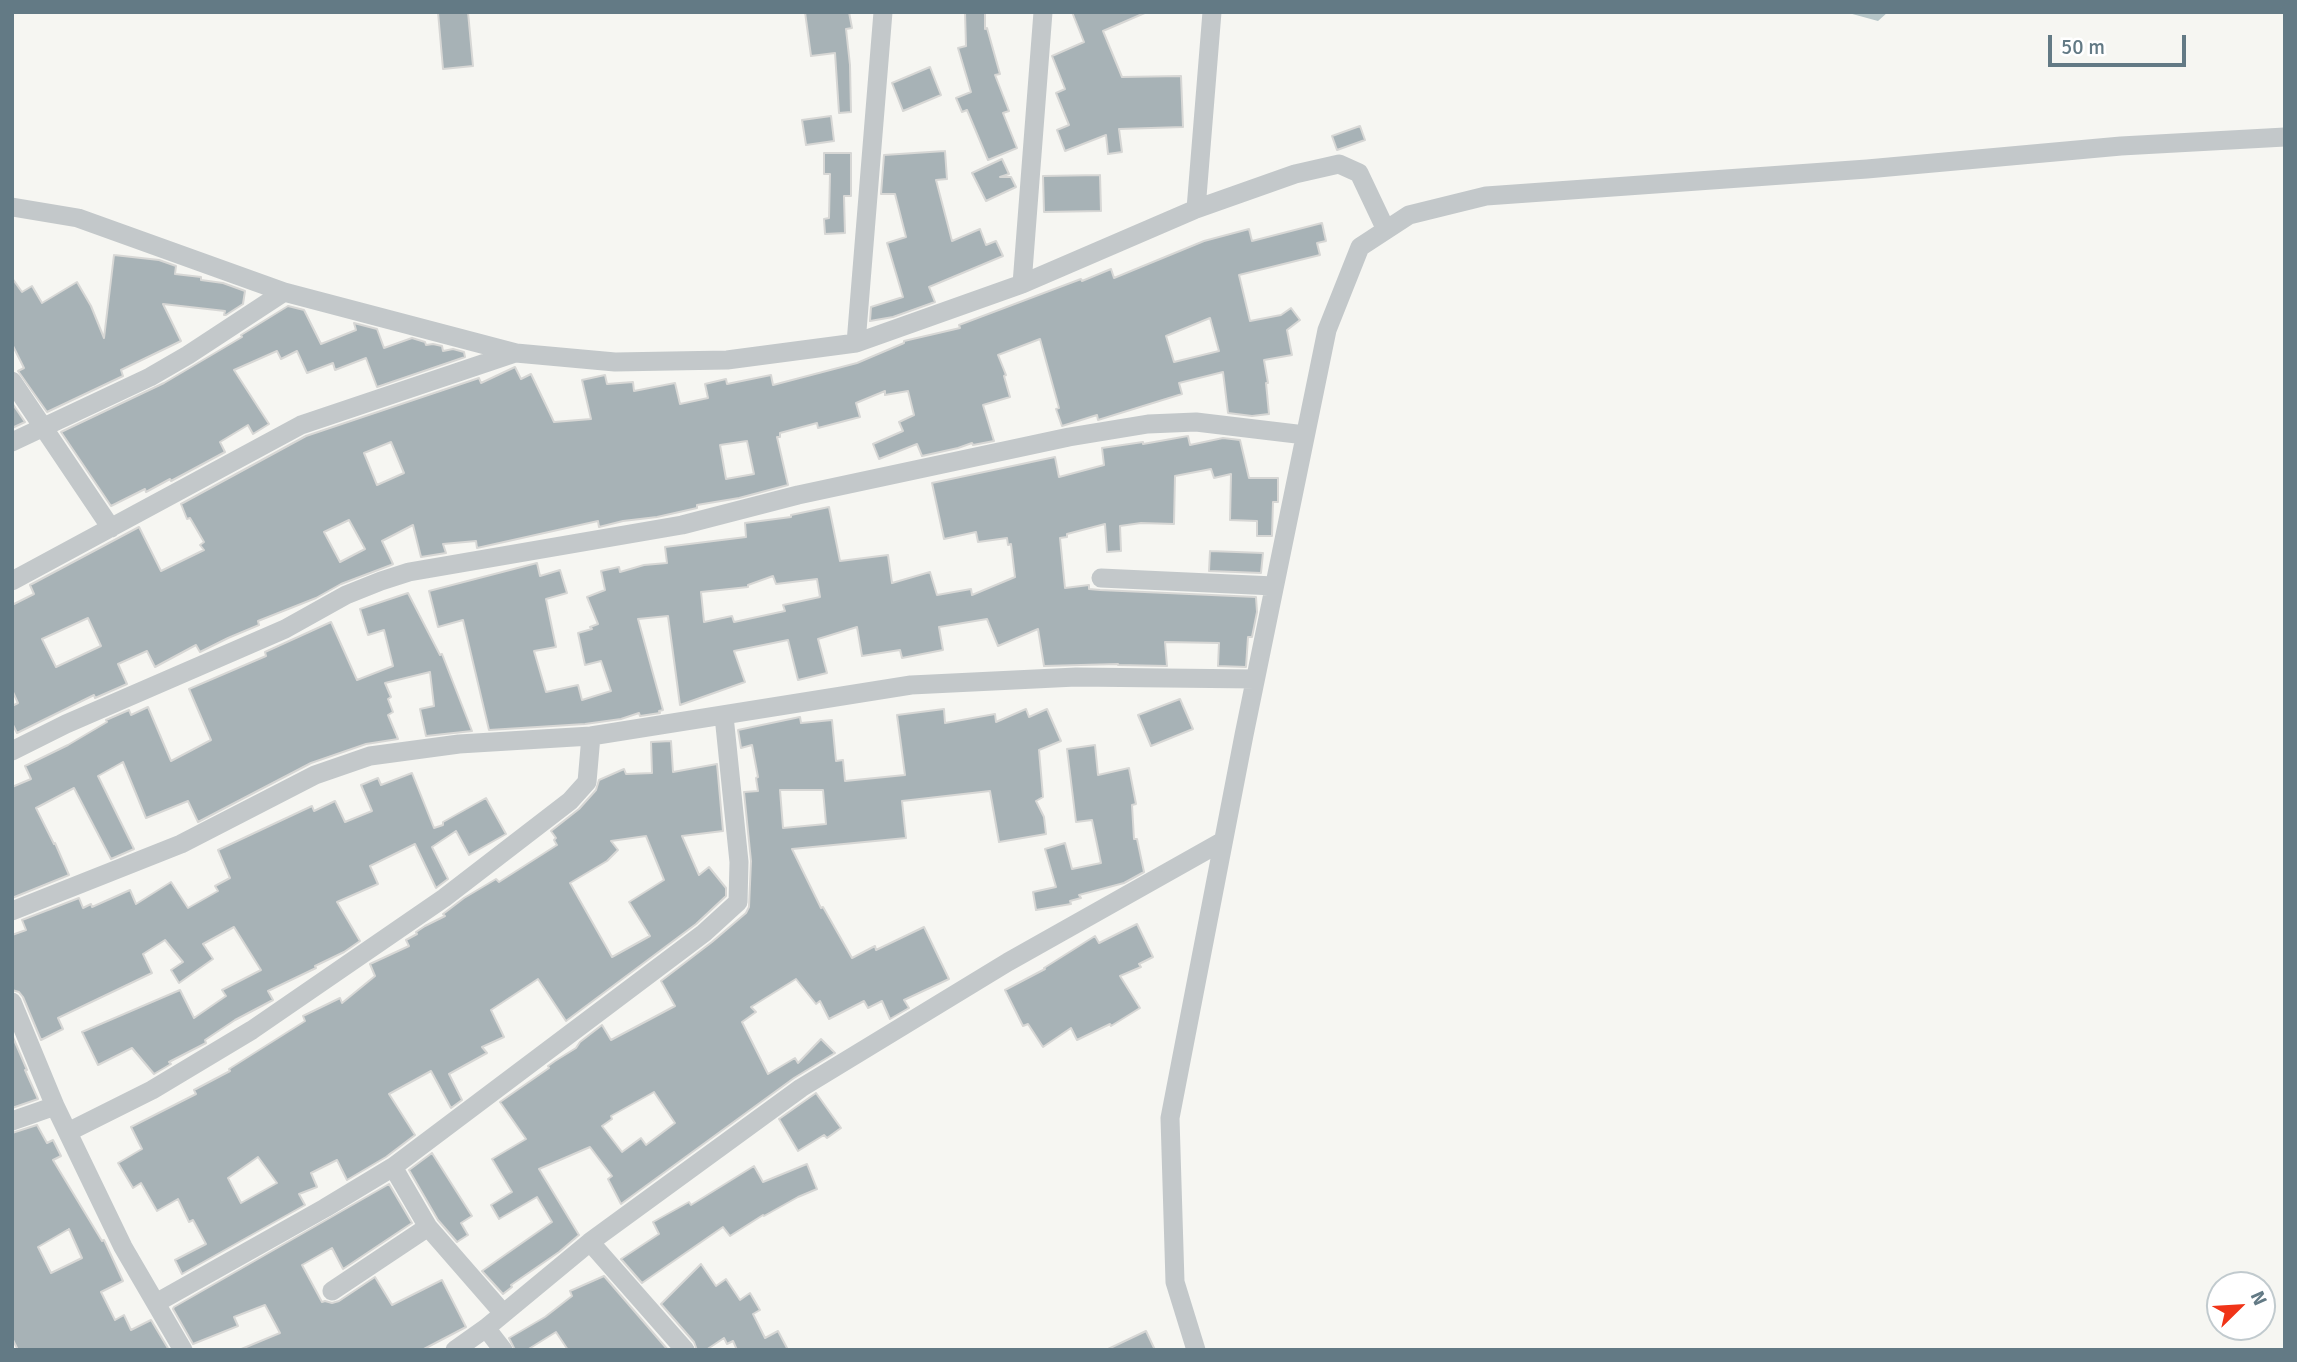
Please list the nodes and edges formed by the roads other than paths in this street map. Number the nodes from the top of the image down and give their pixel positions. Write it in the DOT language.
graph roads {
  1 [pos="883,12"];
  2 [pos="1043,12"];
  3 [pos="1212,12"];
  4 [pos="2285,136"];
  5 [pos="12,207"];
  6 [pos="1196,209"];
  7 [pos="1386,230"];
  8 [pos="1022,284"];
  9 [pos="284,292"];
  10 [pos="856,343"];
  11 [pos="516,353"];
  12 [pos="12,381"];
  13 [pos="43,426"];
  14 [pos="1305,435"];
  15 [pos="12,442"];
  16 [pos="111,528"];
  17 [pos="1101,578"];
  18 [pos="12,581"];
  19 [pos="1274,586"];
  20 [pos="1255,679"];
  21 [pos="724,716"];
  22 [pos="591,736"];
  23 [pos="12,751"];
  24 [pos="1223,841"];
  25 [pos="12,911"];
  26 [pos="12,1002"];
  27 [pos="55,1106"];
  28 [pos="12,1121"];
  29 [pos="68,1132"];
  30 [pos="393,1167"];
  31 [pos="428,1227"];
  32 [pos="590,1242"];
  33 [pos="332,1291"];
  34 [pos="156,1303"];
  35 [pos="503,1313"];
  36 [pos="486,1328"];
  37 [pos="183,1350"];
  38 [pos="455,1350"];
  39 [pos="503,1350"];
  40 [pos="685,1350"];
  41 [pos="1196,1350"];
  1 -- 10 [label="street"];
  2 -- 8 [label="street"];
  3 -- 6 [label="street"];
  4 -- 7 [label="street"];
  5 -- 9 [label="street"];
  6 -- 7 [label="street"];
  6 -- 8 [label="street"];
  7 -- 14 [label="street"];
  8 -- 10 [label="street"];
  9 -- 11 [label="street"];
  9 -- 13 [label="street"];
  10 -- 11 [label="street"];
  11 -- 16 [label="street"];
  12 -- 13 [label="street"];
  13 -- 15 [label="street"];
  13 -- 16 [label="street"];
  14 -- 19 [label="street"];
  14 -- 23 [label="street"];
  16 -- 18 [label="street"];
  17 -- 19 [label="street"];
  19 -- 20 [label="street"];
  20 -- 21 [label="street"];
  20 -- 24 [label="street"];
  21 -- 22 [label="street"];
  21 -- 30 [label="street"];
  22 -- 25 [label="street"];
  22 -- 29 [label="street"];
  24 -- 32 [label="street"];
  24 -- 41 [label="street"];
  26 -- 27 [label="street"];
  27 -- 28 [label="street"];
  27 -- 29 [label="street"];
  29 -- 34 [label="street"];
  30 -- 31 [label="street"];
  30 -- 34 [label="street"];
  31 -- 33 [label="street"];
  31 -- 35 [label="street"];
  32 -- 35 [label="street"];
  32 -- 40 [label="street"];
  34 -- 37 [label="street"];
  35 -- 36 [label="street"];
  36 -- 38 [label="street"];
  36 -- 39 [label="street"];
}
